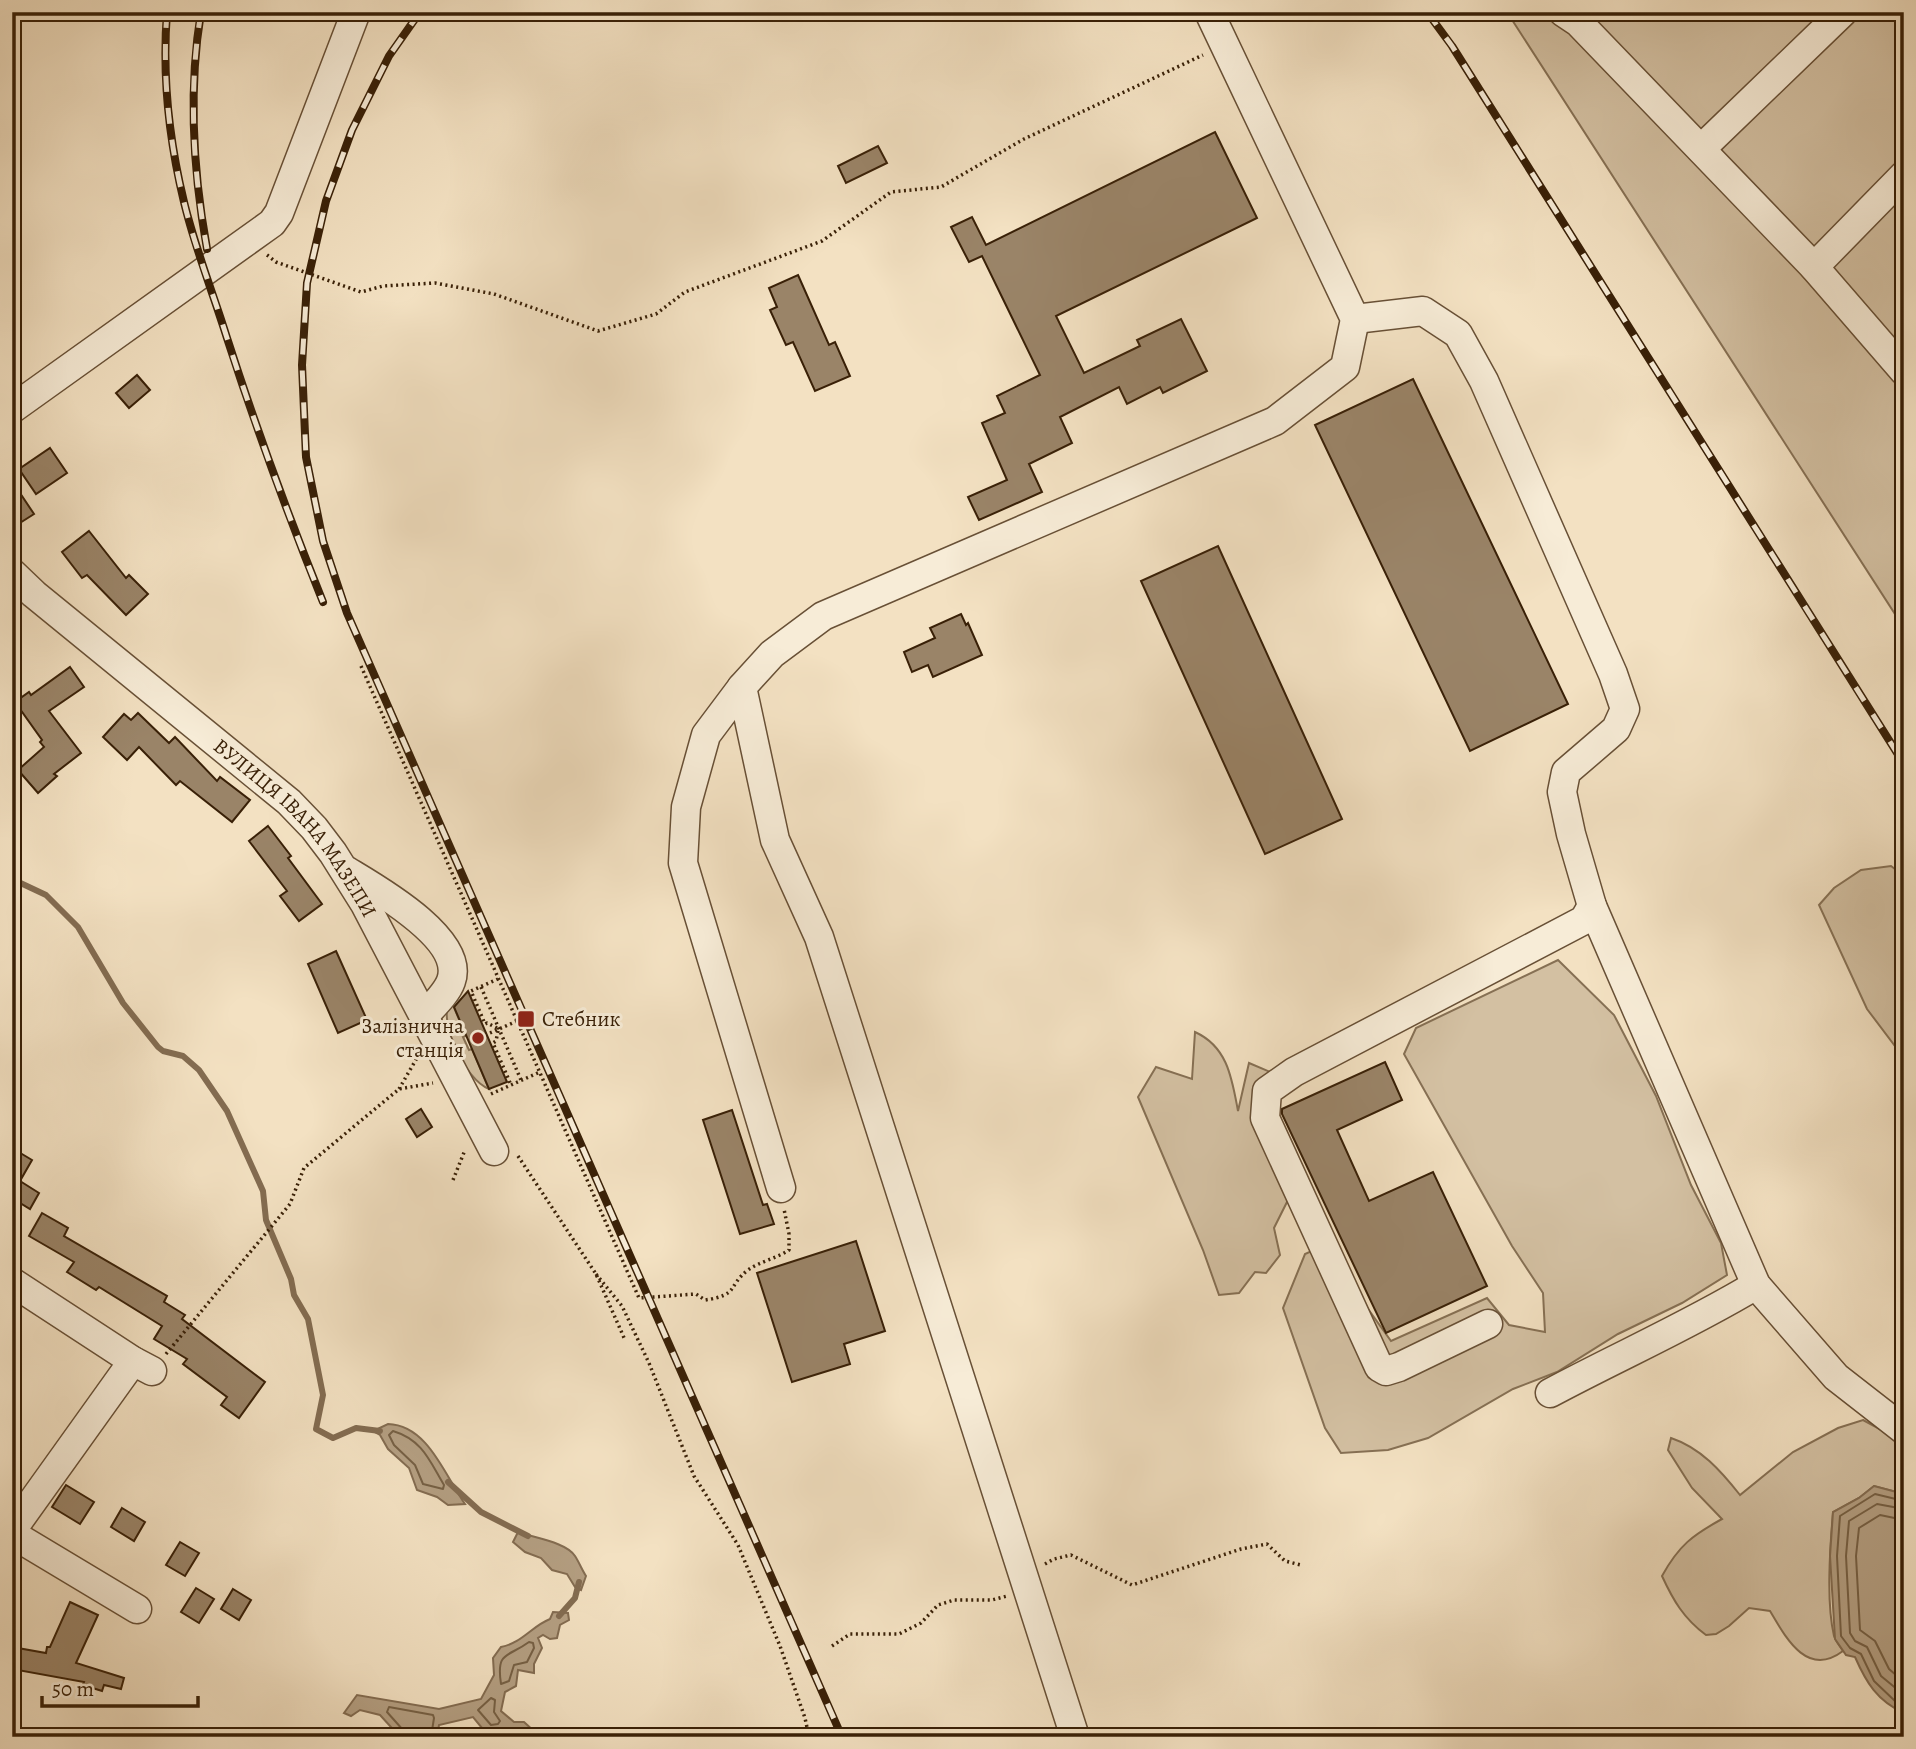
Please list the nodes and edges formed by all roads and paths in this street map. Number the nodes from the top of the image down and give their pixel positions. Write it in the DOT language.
graph roads {
  1 [pos="356,12"];
  2 [pos="1209,12"];
  3 [pos="1843,12"];
  4 [pos="1576,15"];
  5 [pos="1224,46"];
  6 [pos="1701,149"];
  7 [pos="1904,175"];
  8 [pos="249,240"];
  9 [pos="1814,267"];
  10 [pos="1355,319"];
  11 [pos="1904,371"];
  12 [pos="12,408"];
  13 [pos="12,573"];
  14 [pos="360,666"];
  15 [pos="742,687"];
  16 [pos="343,869"];
  17 [pos="1592,906"];
  18 [pos="499,979"];
  19 [pos="481,987"];
  20 [pos="489,1004"];
  21 [pos="478,1009"];
  22 [pos="517,1021"];
  23 [pos="429,1024"];
  24 [pos="499,1029"];
  25 [pos="490,1033"];
  26 [pos="512,1060"];
  27 [pos="502,1064"];
  28 [pos="540,1072"];
  29 [pos="456,1080"];
  30 [pos="521,1080"];
  31 [pos="511,1085"];
  32 [pos="399,1089"];
  33 [pos="491,1094"];
  34 [pos="496,1144"];
  35 [pos="453,1180"];
  36 [pos="781,1188"];
  37 [pos="596,1274"];
  38 [pos="12,1282"];
  39 [pos="1756,1285"];
  40 [pos="1488,1324"];
  41 [pos="625,1340"];
  42 [pos="143,1366"];
  43 [pos="1550,1392"];
  44 [pos="1904,1430"];
  45 [pos="12,1532"];
  46 [pos="1301,1565"];
  47 [pos="1024,1580"];
  48 [pos="137,1609"];
  49 [pos="832,1646"];
  50 [pos="809,1737"];
  51 [pos="1075,1737"];
  1 -- 8 [label="street"];
  2 -- 5 [label="street"];
  3 -- 6 [label="street"];
  4 -- 6 [label="street"];
  5 -- 8 [label="path"];
  5 -- 10 [label="street"];
  6 -- 9 [label="street"];
  7 -- 9 [label="street"];
  8 -- 12 [label="street"];
  9 -- 11 [label="street"];
  10 -- 15 [label="street"];
  10 -- 17 [label="street"];
  13 -- 16 [label="street, ВУЛИЦЯ ІВАНА МАЗЕПИ"];
  14 -- 18 [label="path"];
  15 -- 36 [label="street"];
  15 -- 47 [label="street"];
  16 -- 23 [label="street, ВУЛИЦЯ ІВАНА МАЗЕПИ"];
  16 -- 23 [label="street"];
  17 -- 39 [label="street"];
  17 -- 40 [label="street"];
  18 -- 19 [label="path"];
  18 -- 22 [label="path"];
  19 -- 20 [label="path"];
  19 -- 21 [label="path"];
  20 -- 21 [label="path"];
  20 -- 24 [label="path"];
  21 -- 24 [label="path"];
  22 -- 24 [label="path"];
  22 -- 28 [label="path"];
  23 -- 29 [label="street, ВУЛИЦЯ ІВАНА МАЗЕПИ"];
  23 -- 32 [label="path"];
  24 -- 25 [label="path"];
  24 -- 26 [label="path"];
  24 -- 27 [label="path"];
  26 -- 27 [label="path"];
  26 -- 30 [label="path"];
  27 -- 31 [label="path"];
  28 -- 30 [label="path"];
  28 -- 36 [label="path"];
  29 -- 32 [label="path"];
  29 -- 34 [label="street, ВУЛИЦЯ ІВАНА МАЗЕПИ"];
  30 -- 31 [label="path"];
  31 -- 33 [label="path"];
  32 -- 42 [label="path"];
  34 -- 35 [label="path"];
  34 -- 37 [label="path"];
  37 -- 41 [label="path"];
  37 -- 50 [label="path"];
  38 -- 42 [label="street"];
  39 -- 43 [label="street"];
  39 -- 44 [label="street"];
  42 -- 45 [label="street"];
  45 -- 48 [label="street"];
  46 -- 47 [label="path"];
  47 -- 49 [label="path"];
  47 -- 51 [label="street"];
}
